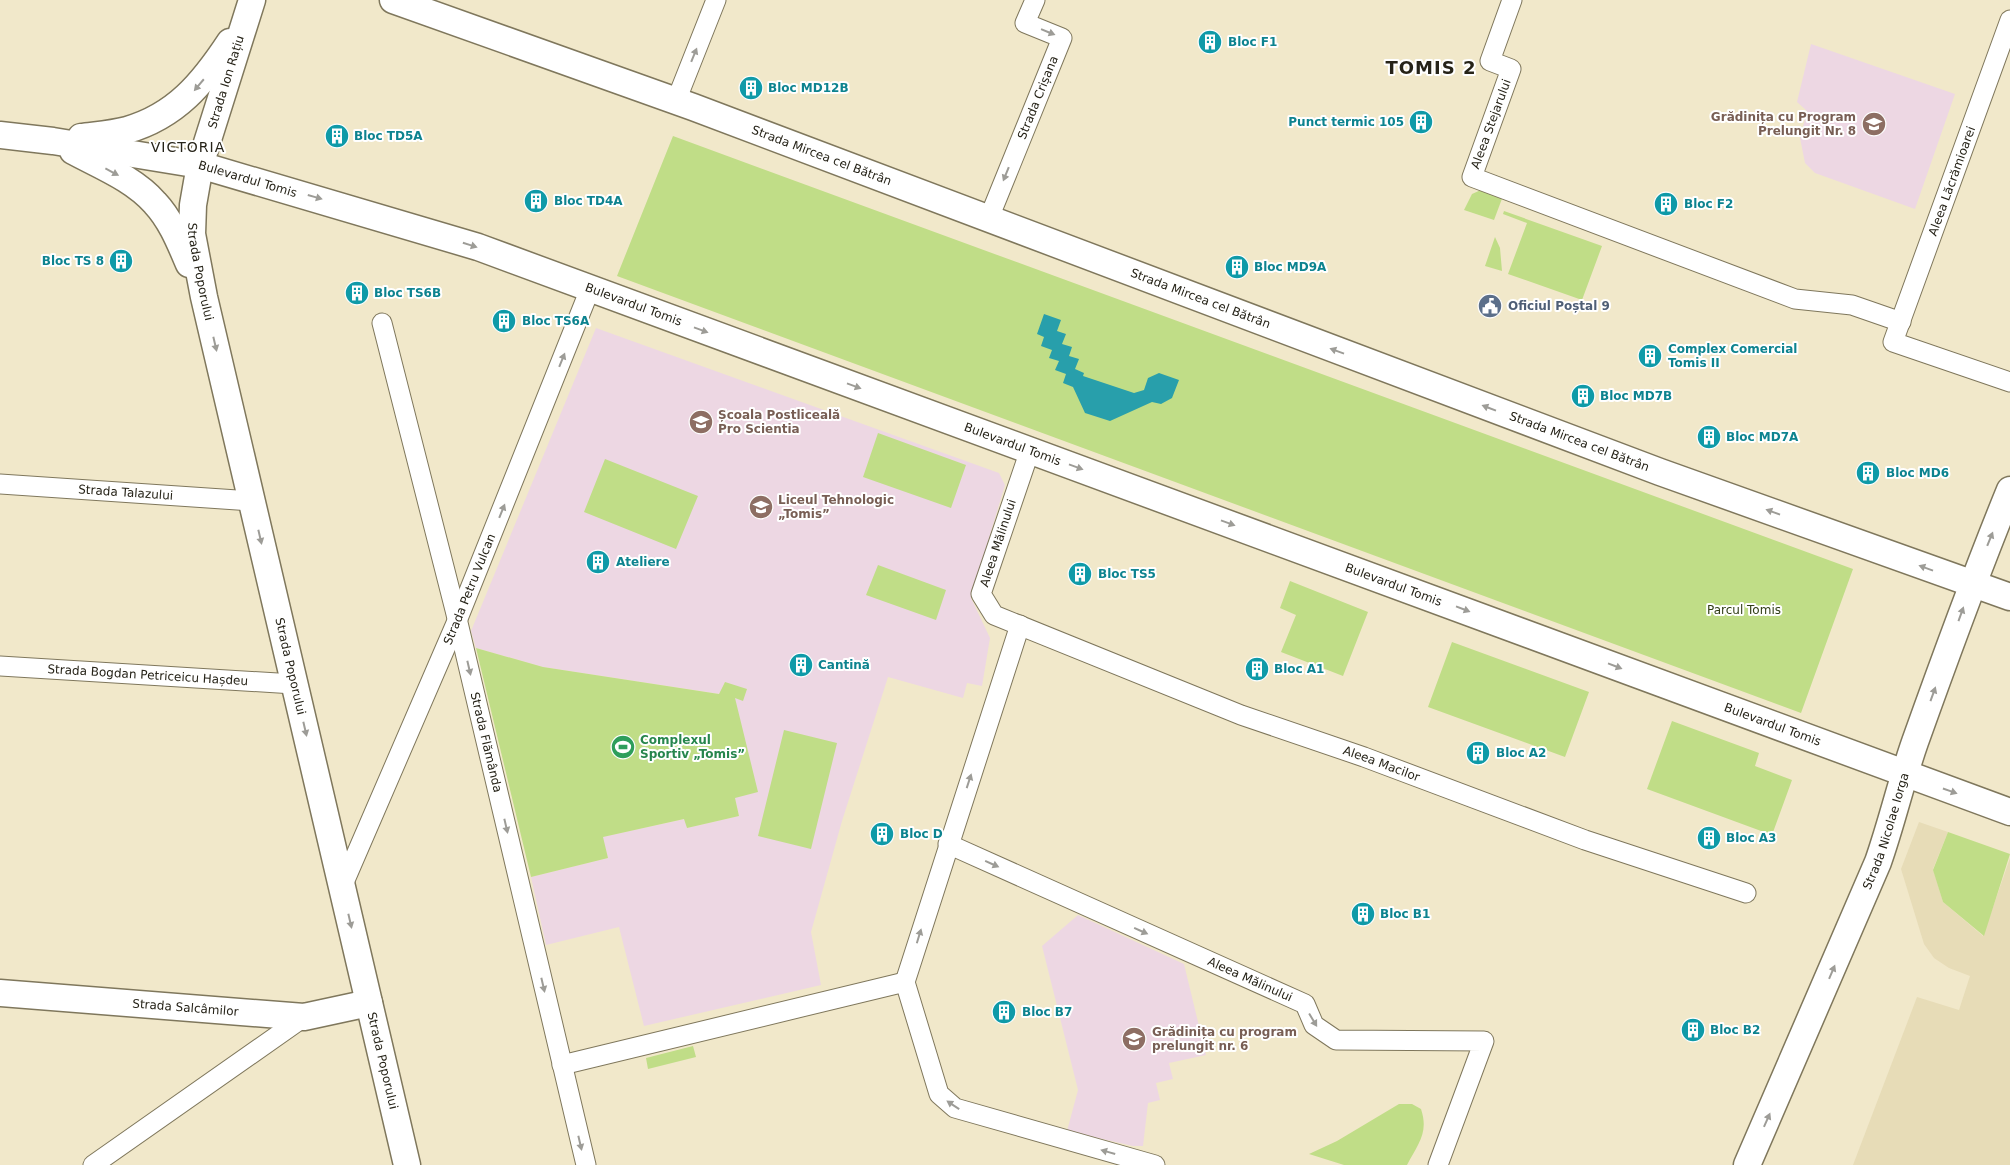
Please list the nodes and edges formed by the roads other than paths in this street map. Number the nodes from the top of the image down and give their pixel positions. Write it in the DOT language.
graph roads {
  1 [pos="393,0"];
  2 [pos="716,0"];
  3 [pos="1035,0"];
  4 [pos="1512,0"];
  5 [pos="249,8"];
  6 [pos="2010,20"];
  7 [pos="676,101"];
  8 [pos="0,135"];
  9 [pos="53,140"];
  10 [pos="200,165"];
  11 [pos="989,218"];
  12 [pos="590,289"];
  13 [pos="204,297"];
  14 [pos="1900,322"];
  15 [pos="382,323"];
  16 [pos="2010,382"];
  17 [pos="1030,450"];
  18 [pos="0,484"];
  19 [pos="2010,490"];
  20 [pos="252,501"];
  21 [pos="1972,584"];
  22 [pos="2010,596"];
  23 [pos="457,621"];
  24 [pos="1020,626"];
  25 [pos="0,666"];
  26 [pos="294,684"];
  27 [pos="1904,774"];
  28 [pos="2010,812"];
  29 [pos="948,844"];
  30 [pos="342,887"];
  31 [pos="1746,893"];
  32 [pos="905,982"];
  33 [pos="0,993"];
  34 [pos="369,1004"];
  35 [pos="304,1017"];
  36 [pos="562,1065"];
  37 [pos="94,1165"];
  38 [pos="407,1165"];
  39 [pos="586,1165"];
  40 [pos="1155,1165"];
  41 [pos="1438,1165"];
  42 [pos="1747,1165"];
  1 -- 7 [label="main road, Strada Mircea cel Bătrân"];
  7 -- 2 [label="street, one-way"];
  3 -- 11 [label="street, Strada Crișana, one-way"];
  4 -- 14 [label="street, Aleea Stejarului"];
  5 -- 9 [label="main road, one-way"];
  5 -- 10 [label="main road, Strada Ion Rațiu"];
  6 -- 14 [label="street, Aleea Lăcrămioarei"];
  7 -- 11 [label="main road, Strada Mircea cel Bătrân"];
  8 -- 9 [label="main road, Bulevardul Tomis"];
  9 -- 10 [label="main road, Bulevardul Tomis"];
  9 -- 13 [label="main road, one-way"];
  10 -- 12 [label="main road, Bulevardul Tomis, one-way"];
  10 -- 13 [label="main road, Strada Poporului"];
  21 -- 11 [label="main road, Strada Mircea cel Bătrân, one-way"];
  12 -- 17 [label="main road, Bulevardul Tomis, one-way"];
  23 -- 12 [label="street, Strada Petru Vulcan, one-way"];
  13 -- 20 [label="main road, Strada Poporului, one-way"];
  14 -- 16 [label="street, Aleea Lăcrămioarei"];
  15 -- 23 [label="street, Strada Flămânda"];
  17 -- 24 [label="street, Aleea Mălinului"];
  17 -- 27 [label="main road, Bulevardul Tomis, one-way"];
  18 -- 20 [label="street, Strada Talazului"];
  21 -- 19 [label="main road, Strada Nicolae Iorga, one-way"];
  20 -- 26 [label="main road, Strada Poporului, one-way"];
  21 -- 22 [label="main road, Strada Mircea cel Bătrân"];
  27 -- 21 [label="main road, Strada Nicolae Iorga, one-way"];
  23 -- 30 [label="street, Strada Petru Vulcan"];
  23 -- 36 [label="street, Strada Flămânda, one-way"];
  29 -- 24 [label="street, one-way"];
  24 -- 31 [label="street, Aleea Macilor"];
  25 -- 26 [label="street, Strada Bogdan Petriceicu Hașdeu"];
  26 -- 30 [label="main road, Strada Poporului, one-way"];
  27 -- 28 [label="main road, Bulevardul Tomis, one-way"];
  42 -- 27 [label="main road, Strada Nicolae Iorga, one-way"];
  32 -- 29 [label="street, one-way"];
  29 -- 41 [label="street, Aleea Mălinului, one-way"];
  30 -- 34 [label="main road, Strada Poporului, one-way"];
  32 -- 36 [label="street"];
  40 -- 32 [label="street, one-way"];
  33 -- 35 [label="main road, Strada Salcâmilor"];
  34 -- 35 [label="main road, Strada Salcâmilor"];
  34 -- 38 [label="main road, Strada Poporului"];
  35 -- 37 [label="street"];
  36 -- 39 [label="street, Strada Flămânda, one-way"];
}
